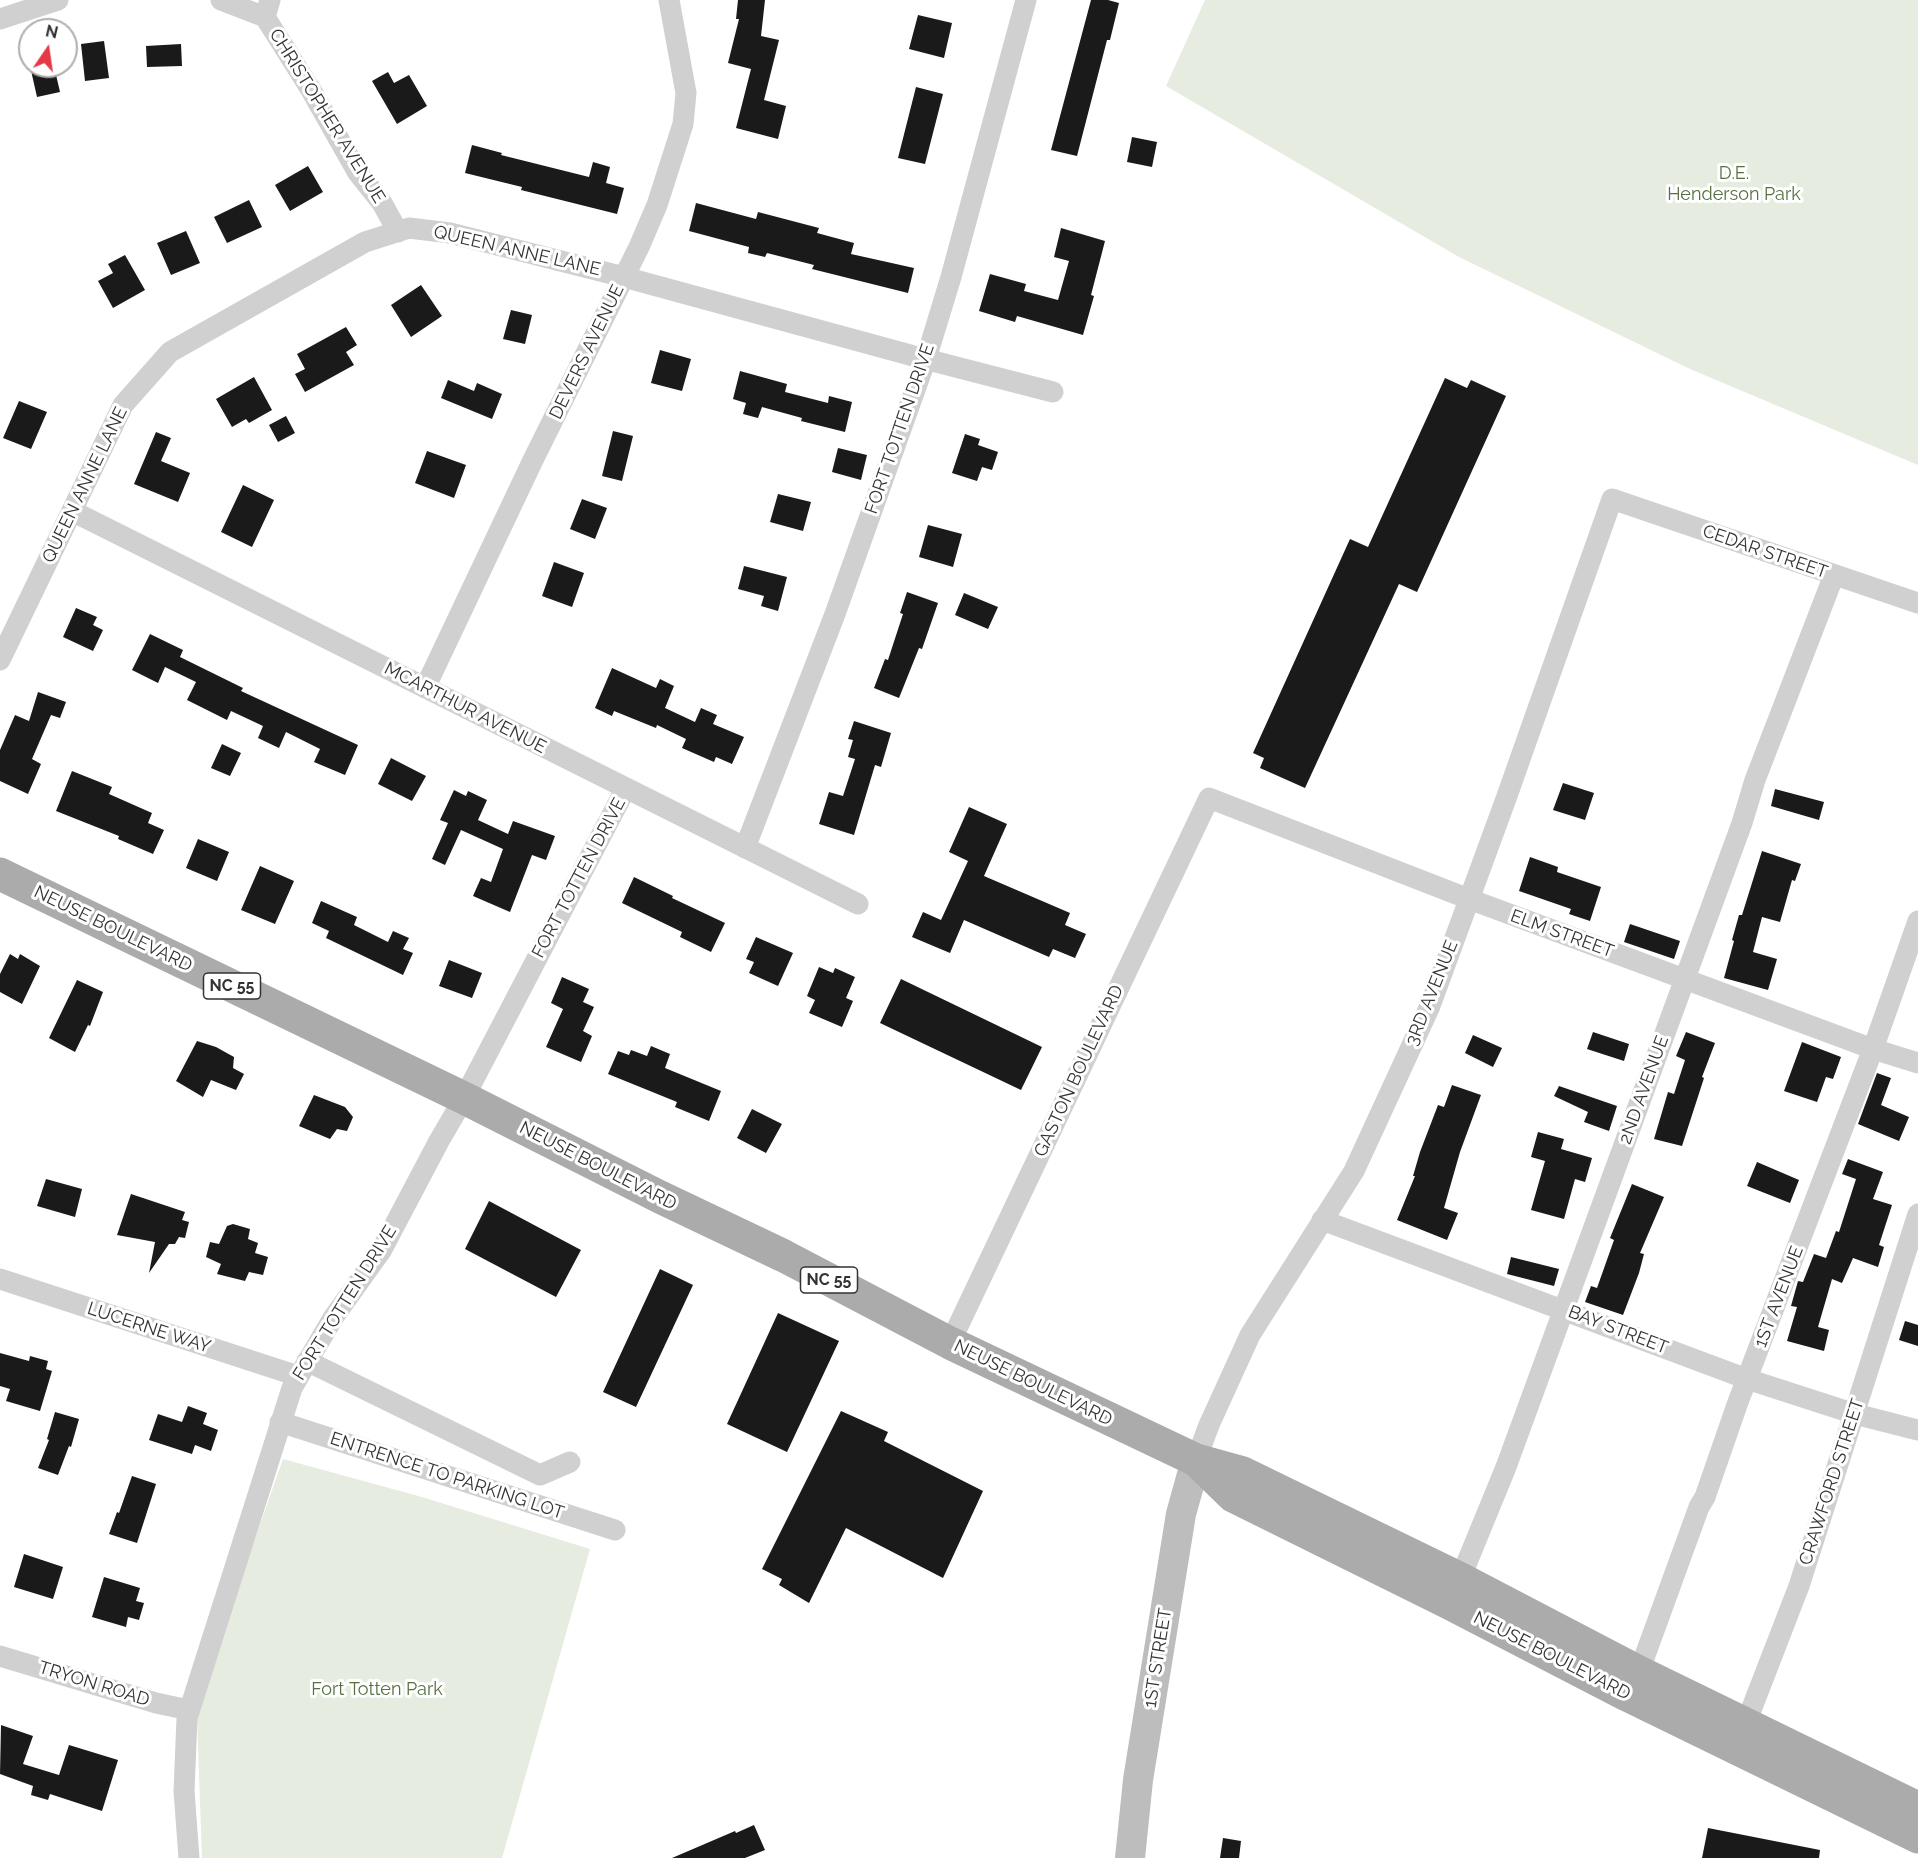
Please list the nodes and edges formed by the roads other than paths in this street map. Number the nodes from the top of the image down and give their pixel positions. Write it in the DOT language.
graph roads {
  1 [pos="58,0"];
  2 [pos="221,0"];
  3 [pos="669,0"];
  4 [pos="1026,0"];
  5 [pos="267,8"];
  6 [pos="0,19"];
  7 [pos="398,231"];
  8 [pos="624,277"];
  9 [pos="926,359"];
  10 [pos="1053,392"];
  11 [pos="1612,499"];
  12 [pos="72,511"];
  13 [pos="1834,575"];
  14 [pos="1918,603"];
  15 [pos="0,660"];
  16 [pos="425,688"];
  17 [pos="626,788"];
  18 [pos="1209,798"];
  19 [pos="745,848"];
  20 [pos="0,874"];
  21 [pos="1469,899"];
  22 [pos="858,904"];
  23 [pos="1918,921"];
  24 [pos="1685,980"];
  25 [pos="1873,1049"];
  26 [pos="1918,1063"];
  27 [pos="464,1098"];
  28 [pos="1918,1214"];
  29 [pos="1322,1220"];
  30 [pos="0,1279"];
  31 [pos="1564,1310"];
  32 [pos="950,1343"];
  33 [pos="303,1369"];
  34 [pos="1747,1379"];
  35 [pos="1855,1413"];
  36 [pos="280,1422"];
  37 [pos="1918,1430"];
  38 [pos="1196,1460"];
  39 [pos="570,1462"];
  40 [pos="615,1530"];
  41 [pos="1455,1591"];
  42 [pos="0,1656"];
  43 [pos="1639,1672"];
  44 [pos="189,1710"];
  45 [pos="1741,1736"];
  46 [pos="1918,1808"];
  47 [pos="1918,1837"];
  48 [pos="189,1858"];
  49 [pos="1130,1858"];
  1 -- 6 [label="street"];
  2 -- 5 [label="street"];
  3 -- 8 [label="street, DEVERS AVENUE"];
  4 -- 9 [label="street, FORT TOTTEN DRIVE"];
  5 -- 7 [label="street, CHRISTOPHER AVENUE"];
  7 -- 8 [label="street, QUEEN ANNE LANE"];
  7 -- 12 [label="street, QUEEN ANNE LANE"];
  8 -- 9 [label="street, QUEEN ANNE LANE"];
  8 -- 16 [label="street, DEVERS AVENUE"];
  9 -- 10 [label="street, QUEEN ANNE LANE"];
  9 -- 19 [label="street, FORT TOTTEN DRIVE"];
  11 -- 13 [label="street, CEDAR STREET"];
  11 -- 21 [label="street, 3RD AVENUE"];
  12 -- 15 [label="street, QUEEN ANNE LANE"];
  12 -- 16 [label="street, MCARTHUR AVENUE"];
  13 -- 14 [label="street, CEDAR STREET"];
  13 -- 24 [label="street, 2ND AVENUE"];
  16 -- 17 [label="street, MCARTHUR AVENUE"];
  17 -- 19 [label="street, MCARTHUR AVENUE"];
  17 -- 27 [label="street, FORT TOTTEN DRIVE"];
  18 -- 21 [label="street, ELM STREET"];
  18 -- 32 [label="street, GASTON BOULEVARD"];
  19 -- 22 [label="street, MCARTHUR AVENUE"];
  20 -- 27 [label="main road, NEUSE BOULEVARD / NC 55"];
  21 -- 24 [label="street, ELM STREET"];
  21 -- 29 [label="street, 3RD AVENUE"];
  23 -- 25 [label="street, 1ST AVENUE"];
  24 -- 25 [label="street, ELM STREET"];
  24 -- 31 [label="street, 2ND AVENUE"];
  25 -- 26 [label="street, ELM STREET"];
  25 -- 34 [label="street, 1ST AVENUE"];
  27 -- 32 [label="main road, NEUSE BOULEVARD / NC 55"];
  27 -- 33 [label="street, FORT TOTTEN DRIVE"];
  28 -- 35 [label="street, CRAWFORD STREET"];
  29 -- 31 [label="street, BAY STREET"];
  29 -- 38 [label="street, 3RD AVENUE"];
  30 -- 33 [label="street, LUCERNE WAY"];
  31 -- 34 [label="street, BAY STREET"];
  31 -- 41 [label="street, 2ND AVENUE"];
  32 -- 38 [label="main road, NEUSE BOULEVARD / NC 55"];
  33 -- 36 [label="street, FORT TOTTEN DRIVE"];
  33 -- 39 [label="street, ENTRENCE TO PARKING LOT"];
  34 -- 35 [label="street, BAY STREET"];
  34 -- 43 [label="street, 1ST AVENUE"];
  35 -- 37 [label="street, BAY STREET"];
  35 -- 45 [label="street, CRAWFORD STREET"];
  36 -- 40 [label="street, ENTRENCE TO PARKING LOT"];
  36 -- 44 [label="street, FORT TOTTEN DRIVE"];
  38 -- 41 [label="main road, NEUSE BOULEVARD"];
  38 -- 49 [label="main road, 1ST STREET"];
  41 -- 43 [label="main road, NEUSE BOULEVARD"];
  41 -- 45 [label="main road, NEUSE BOULEVARD"];
  42 -- 44 [label="street, TRYON ROAD"];
  43 -- 45 [label="main road, NEUSE BOULEVARD"];
  44 -- 48 [label="street, FORT TOTTEN DRIVE"];
  45 -- 46 [label="main road, NEUSE BOULEVARD"];
  45 -- 47 [label="main road, NEUSE BOULEVARD"];
}
